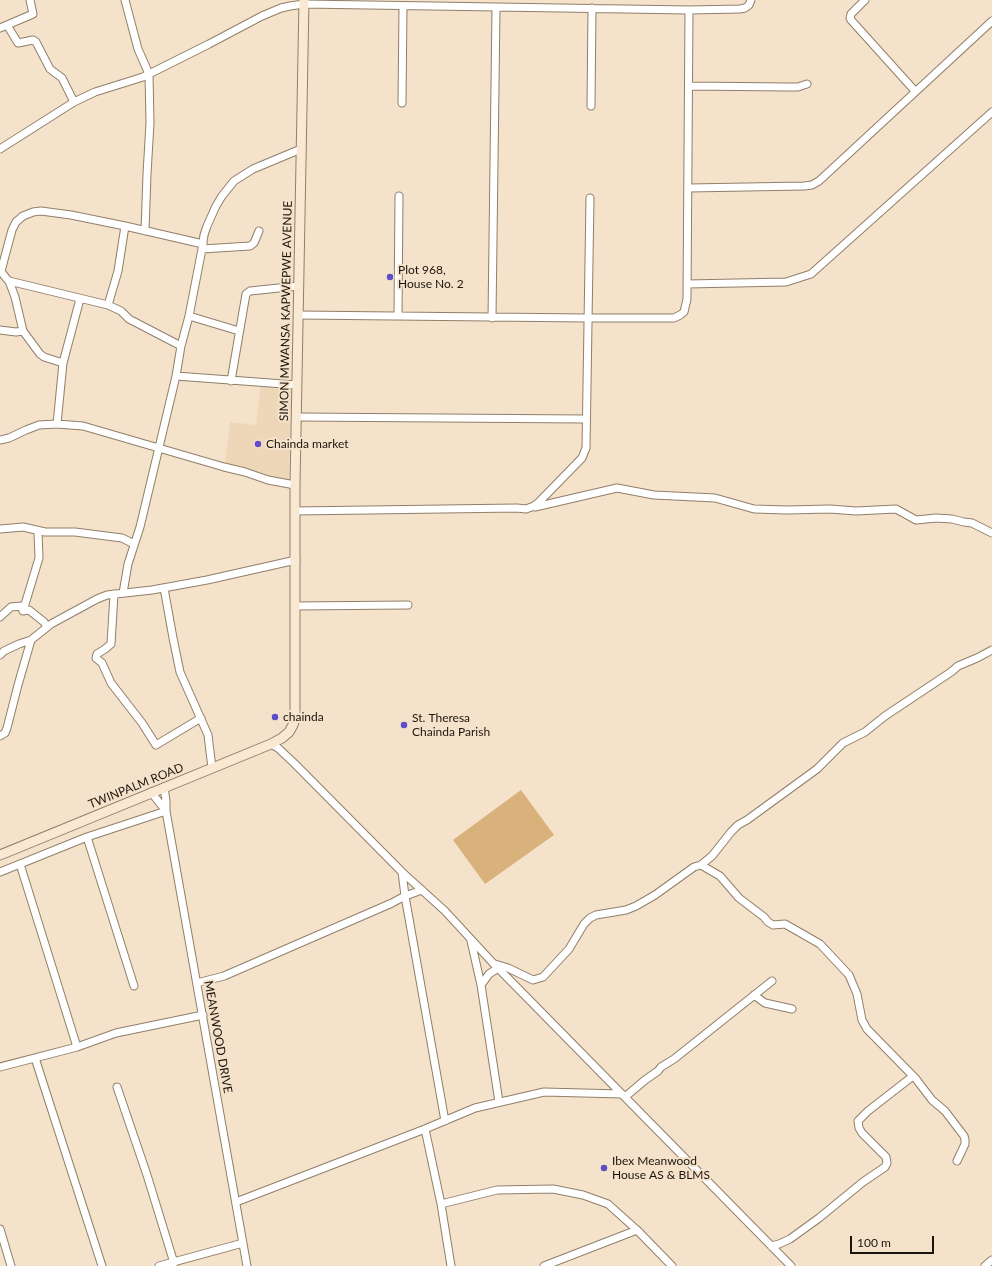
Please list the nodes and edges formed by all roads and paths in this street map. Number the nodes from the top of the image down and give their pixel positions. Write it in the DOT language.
graph roads {
  1 [pos="30,0"];
  2 [pos="125,0"];
  3 [pos="751,0"];
  4 [pos="866,0"];
  5 [pos="304,2"];
  6 [pos="541,4"];
  7 [pos="403,6"];
  8 [pos="496,8"];
  9 [pos="592,8"];
  10 [pos="689,10"];
  11 [pos="992,21"];
  12 [pos="3,26"];
  13 [pos="149,74"];
  14 [pos="807,84"];
  15 [pos="689,86"];
  16 [pos="915,91"];
  17 [pos="74,102"];
  18 [pos="402,103"];
  19 [pos="591,106"];
  20 [pos="992,112"];
  21 [pos="301,148"];
  22 [pos="0,149"];
  23 [pos="689,188"];
  24 [pos="399,196"];
  25 [pos="590,198"];
  26 [pos="125,226"];
  27 [pos="145,231"];
  28 [pos="259,231"];
  29 [pos="202,247"];
  30 [pos="0,271"];
  31 [pos="5,279"];
  32 [pos="687,284"];
  33 [pos="298,286"];
  34 [pos="80,299"];
  35 [pos="108,305"];
  36 [pos="298,315"];
  37 [pos="189,316"];
  38 [pos="398,316"];
  39 [pos="492,318"];
  40 [pos="587,318"];
  41 [pos="0,330"];
  42 [pos="23,331"];
  43 [pos="239,331"];
  44 [pos="181,346"];
  45 [pos="63,363"];
  46 [pos="176,376"];
  47 [pos="231,381"];
  48 [pos="297,385"];
  49 [pos="296,417"];
  50 [pos="586,419"];
  51 [pos="57,424"];
  52 [pos="0,440"];
  53 [pos="159,448"];
  54 [pos="295,485"];
  55 [pos="526,509"];
  56 [pos="295,511"];
  57 [pos="0,529"];
  58 [pos="38,532"];
  59 [pos="992,533"];
  60 [pos="134,544"];
  61 [pos="296,560"];
  62 [pos="164,588"];
  63 [pos="123,593"];
  64 [pos="114,594"];
  65 [pos="408,605"];
  66 [pos="295,606"];
  67 [pos="23,611"];
  68 [pos="0,617"];
  69 [pos="47,627"];
  70 [pos="31,640"];
  71 [pos="992,650"];
  72 [pos="0,655"];
  73 [pos="201,718"];
  74 [pos="0,736"];
  75 [pos="282,738"];
  76 [pos="271,744"];
  77 [pos="212,768"];
  78 [pos="164,787"];
  79 [pos="151,792"];
  80 [pos="166,811"];
  81 [pos="87,837"];
  82 [pos="0,855"];
  83 [pos="20,864"];
  84 [pos="701,865"];
  85 [pos="0,872"];
  86 [pos="402,872"];
  87 [pos="422,890"];
  88 [pos="405,896"];
  89 [pos="470,939"];
  90 [pos="492,962"];
  91 [pos="498,968"];
  92 [pos="772,981"];
  93 [pos="198,983"];
  94 [pos="480,985"];
  95 [pos="134,986"];
  96 [pos="754,995"];
  97 [pos="792,1010"];
  98 [pos="203,1015"];
  99 [pos="77,1047"];
  100 [pos="35,1058"];
  101 [pos="0,1067"];
  102 [pos="913,1076"];
  103 [pos="117,1087"];
  104 [pos="624,1096"];
  105 [pos="499,1102"];
  106 [pos="445,1121"];
  107 [pos="425,1129"];
  108 [pos="958,1161"];
  109 [pos="236,1202"];
  110 [pos="441,1204"];
  111 [pos="0,1229"];
  112 [pos="637,1230"];
  113 [pos="243,1243"];
  114 [pos="771,1246"];
  115 [pos="992,1260"];
  116 [pos="174,1262"];
  117 [pos="11,1266"];
  118 [pos="102,1266"];
  119 [pos="159,1266"];
  120 [pos="247,1266"];
  121 [pos="451,1266"];
  122 [pos="544,1266"];
  123 [pos="672,1266"];
  124 [pos="791,1266"];
  125 [pos="985,1266"];
  1 -- 12 [label="street"];
  2 -- 13 [label="street"];
  3 -- 10 [label="street"];
  4 -- 16 [label="street"];
  5 -- 7 [label="street"];
  5 -- 13 [label="street"];
  5 -- 21 [label="main road, SIMON MWANSA KAPWEPWE AVENUE"];
  6 -- 8 [label="street"];
  6 -- 9 [label="street"];
  7 -- 8 [label="street"];
  7 -- 18 [label="street"];
  8 -- 39 [label="street"];
  9 -- 10 [label="street"];
  9 -- 19 [label="street"];
  10 -- 15 [label="street"];
  11 -- 16 [label="street"];
  12 -- 17 [label="street"];
  13 -- 17 [label="street"];
  13 -- 27 [label="street"];
  14 -- 15 [label="street"];
  15 -- 23 [label="street"];
  16 -- 23 [label="street"];
  17 -- 22 [label="street"];
  20 -- 32 [label="street"];
  21 -- 29 [label="street"];
  21 -- 33 [label="main road, SIMON MWANSA KAPWEPWE AVENUE"];
  23 -- 32 [label="street"];
  24 -- 38 [label="street"];
  25 -- 40 [label="street"];
  26 -- 27 [label="street"];
  26 -- 30 [label="street"];
  26 -- 35 [label="street"];
  27 -- 29 [label="street"];
  28 -- 29 [label="street"];
  29 -- 37 [label="street"];
  30 -- 31 [label="street"];
  31 -- 34 [label="street"];
  31 -- 42 [label="street"];
  32 -- 40 [label="street"];
  33 -- 36 [label="main road, SIMON MWANSA KAPWEPWE AVENUE"];
  33 -- 43 [label="street"];
  34 -- 35 [label="street"];
  34 -- 45 [label="street"];
  35 -- 44 [label="street"];
  36 -- 38 [label="street"];
  36 -- 48 [label="main road, SIMON MWANSA KAPWEPWE AVENUE"];
  37 -- 43 [label="street"];
  37 -- 44 [label="street"];
  38 -- 39 [label="street"];
  39 -- 40 [label="street"];
  40 -- 50 [label="street"];
  41 -- 42 [label="street"];
  42 -- 45 [label="street"];
  43 -- 47 [label="street"];
  44 -- 46 [label="street"];
  45 -- 51 [label="street"];
  46 -- 47 [label="street"];
  46 -- 53 [label="street"];
  47 -- 48 [label="street"];
  48 -- 49 [label="main road, SIMON MWANSA KAPWEPWE AVENUE"];
  49 -- 50 [label="street"];
  49 -- 54 [label="main road, SIMON MWANSA KAPWEPWE AVENUE"];
  50 -- 55 [label="street"];
  51 -- 52 [label="street"];
  51 -- 53 [label="street"];
  53 -- 54 [label="street"];
  53 -- 60 [label="street"];
  54 -- 56 [label="main road, SIMON MWANSA KAPWEPWE AVENUE"];
  55 -- 56 [label="street"];
  55 -- 59 [label="street"];
  56 -- 61 [label="main road, SIMON MWANSA KAPWEPWE AVENUE"];
  57 -- 58 [label="street"];
  58 -- 60 [label="street"];
  58 -- 67 [label="street"];
  60 -- 63 [label="street"];
  61 -- 62 [label="street"];
  61 -- 66 [label="main road, SIMON MWANSA KAPWEPWE AVENUE"];
  62 -- 63 [label="street"];
  62 -- 73 [label="street"];
  63 -- 64 [label="street"];
  64 -- 69 [label="street"];
  64 -- 73 [label="street"];
  65 -- 66 [label="street"];
  66 -- 75 [label="main road, SIMON MWANSA KAPWEPWE AVENUE"];
  67 -- 68 [label="street"];
  67 -- 69 [label="street"];
  69 -- 70 [label="street"];
  70 -- 72 [label="street"];
  70 -- 74 [label="street"];
  71 -- 84 [label="street"];
  73 -- 77 [label="street"];
  75 -- 76 [label="main road, TWINPALM ROAD"];
  76 -- 77 [label="main road, TWINPALM ROAD"];
  76 -- 86 [label="street"];
  77 -- 78 [label="main road, TWINPALM ROAD"];
  78 -- 79 [label="main road, TWINPALM ROAD"];
  78 -- 80 [label="street, MEANWOOD DRIVE"];
  79 -- 80 [label="street"];
  79 -- 82 [label="main road, TWINPALM ROAD"];
  80 -- 81 [label="street"];
  80 -- 93 [label="street, MEANWOOD DRIVE"];
  81 -- 83 [label="street"];
  81 -- 95 [label="street"];
  83 -- 85 [label="street"];
  83 -- 99 [label="street"];
  84 -- 90 [label="street"];
  84 -- 102 [label="street"];
  86 -- 87 [label="street"];
  86 -- 88 [label="street"];
  87 -- 88 [label="street"];
  87 -- 89 [label="street"];
  88 -- 93 [label="street"];
  88 -- 106 [label="street"];
  89 -- 90 [label="street"];
  89 -- 94 [label="street"];
  90 -- 91 [label="street"];
  91 -- 94 [label="street"];
  91 -- 104 [label="street"];
  92 -- 96 [label="street"];
  93 -- 98 [label="street, MEANWOOD DRIVE"];
  94 -- 105 [label="street"];
  96 -- 97 [label="street"];
  96 -- 104 [label="street"];
  98 -- 99 [label="street"];
  98 -- 109 [label="street, MEANWOOD DRIVE"];
  99 -- 100 [label="street"];
  100 -- 101 [label="street"];
  100 -- 118 [label="street"];
  102 -- 108 [label="street"];
  102 -- 114 [label="street"];
  103 -- 116 [label="street"];
  104 -- 105 [label="street"];
  104 -- 114 [label="street"];
  105 -- 106 [label="street"];
  106 -- 107 [label="street"];
  107 -- 109 [label="street"];
  107 -- 110 [label="street"];
  109 -- 113 [label="street, MEANWOOD DRIVE"];
  110 -- 112 [label="street"];
  110 -- 121 [label="street"];
  111 -- 117 [label="street"];
  112 -- 122 [label="street"];
  112 -- 123 [label="street"];
  113 -- 116 [label="street"];
  113 -- 120 [label="street, MEANWOOD DRIVE"];
  114 -- 124 [label="street"];
  115 -- 125 [label="street"];
  116 -- 119 [label="street"];
}
